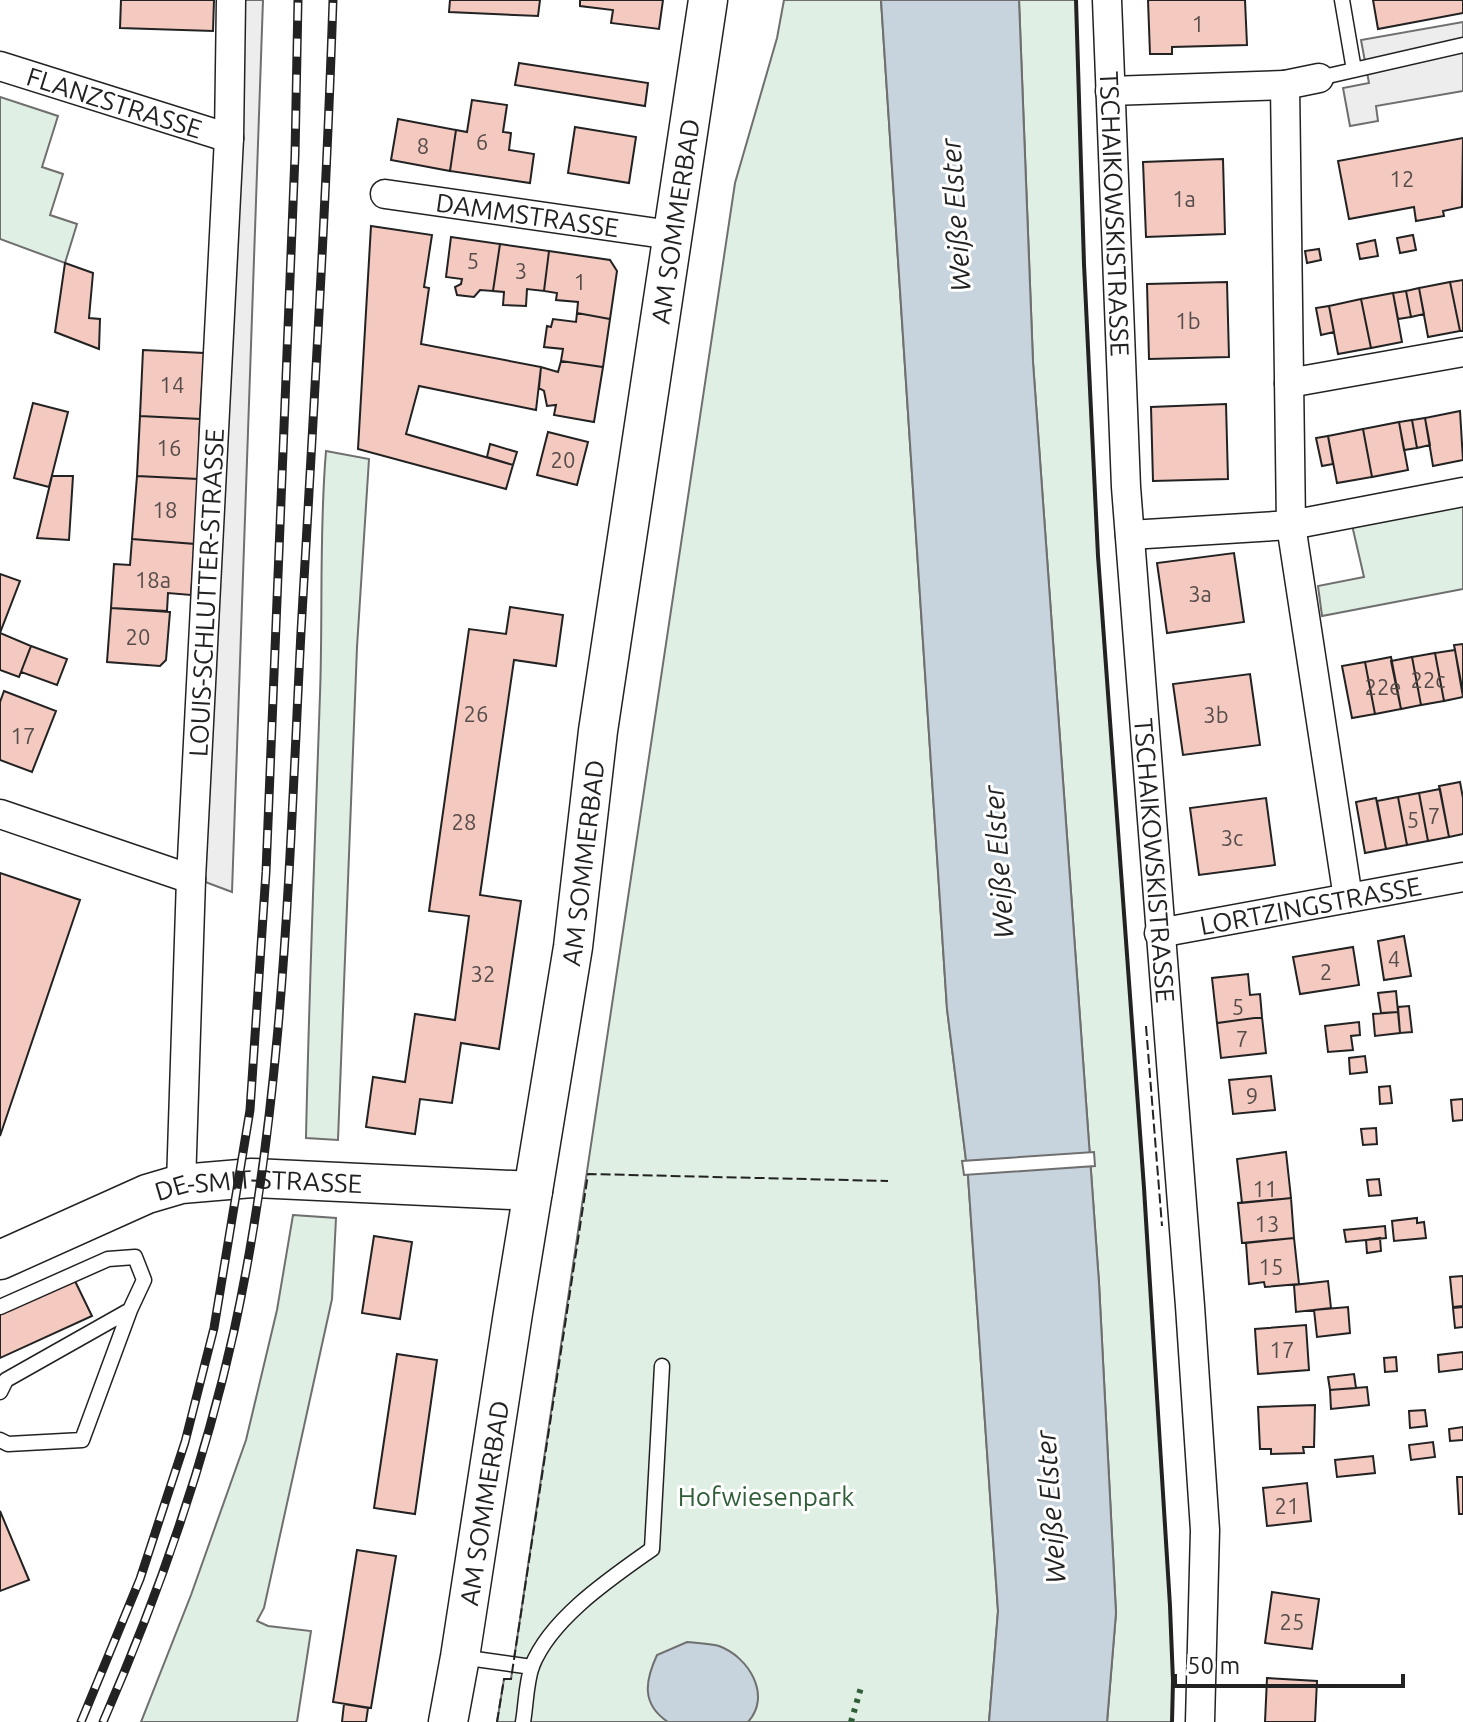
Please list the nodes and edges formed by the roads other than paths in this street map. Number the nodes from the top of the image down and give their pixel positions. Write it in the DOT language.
graph roads {
  1 [pos="231,0"];
  2 [pos="708,0"];
  3 [pos="1107,0"];
  4 [pos="1342,0"];
  5 [pos="1463,45"];
  6 [pos="0,66"];
  7 [pos="1354,70"];
  8 [pos="1319,78"];
  9 [pos="1285,85"];
  10 [pos="1110,91"];
  11 [pos="229,138"];
  12 [pos="385,194"];
  13 [pos="671,235"];
  14 [pos="1463,352"];
  15 [pos="1289,383"];
  16 [pos="1463,492"];
  17 [pos="1291,525"];
  18 [pos="1130,535"];
  19 [pos="0,814"];
  20 [pos="1463,877"];
  21 [pos="191,879"];
  22 [pos="1348,898"];
  23 [pos="1159,933"];
  24 [pos="181,1184"];
  25 [pos="533,1191"];
  26 [pos="0,1260"];
  27 [pos="0,1307"];
  28 [pos="130,1310"];
  29 [pos="662,1366"];
  30 [pos="0,1392"];
  31 [pos="0,1440"];
  32 [pos="460,1657"];
  33 [pos="532,1667"];
  34 [pos="448,1722"];
  35 [pos="523,1722"];
  36 [pos="1200,1722"];
  1 -- 11 [label="street, LOUIS-SCHLUTTER-STRASSE"];
  2 -- 13 [label="main road, AM SOMMERBAD"];
  3 -- 10 [label="street, TSCHAIKOWSKISTRASSE"];
  4 -- 7 [label="lane"];
  5 -- 7 [label="lane"];
  6 -- 11 [label="street, FLANZSTRASSE"];
  7 -- 8 [label="lane"];
  8 -- 9 [label="street"];
  9 -- 10 [label="street"];
  9 -- 15 [label="street"];
  10 -- 18 [label="street, TSCHAIKOWSKISTRASSE"];
  11 -- 21 [label="street, LOUIS-SCHLUTTER-STRASSE"];
  12 -- 13 [label="street, DAMMSTRASSE"];
  13 -- 25 [label="main road, AM SOMMERBAD"];
  14 -- 15 [label="street"];
  15 -- 17 [label="street"];
  16 -- 17 [label="street"];
  17 -- 18 [label="street"];
  17 -- 22 [label="street"];
  18 -- 23 [label="street, TSCHAIKOWSKISTRASSE"];
  19 -- 21 [label="street"];
  20 -- 22 [label="street, LORTZINGSTRASSE"];
  21 -- 24 [label="street, LOUIS-SCHLUTTER-STRASSE"];
  22 -- 23 [label="street, LORTZINGSTRASSE"];
  23 -- 36 [label="street, TSCHAIKOWSKISTRASSE"];
  24 -- 25 [label="main road, DE-SMIT-STRASSE"];
  24 -- 26 [label="main road, DE-SMIT-STRASSE"];
  25 -- 32 [label="main road, AM SOMMERBAD"];
  27 -- 28 [label="lane"];
  28 -- 30 [label="lane"];
  28 -- 31 [label="lane"];
  29 -- 33 [label="lane"];
  32 -- 33 [label="lane"];
  32 -- 34 [label="main road, AM SOMMERBAD"];
  33 -- 35 [label="lane"];
}
